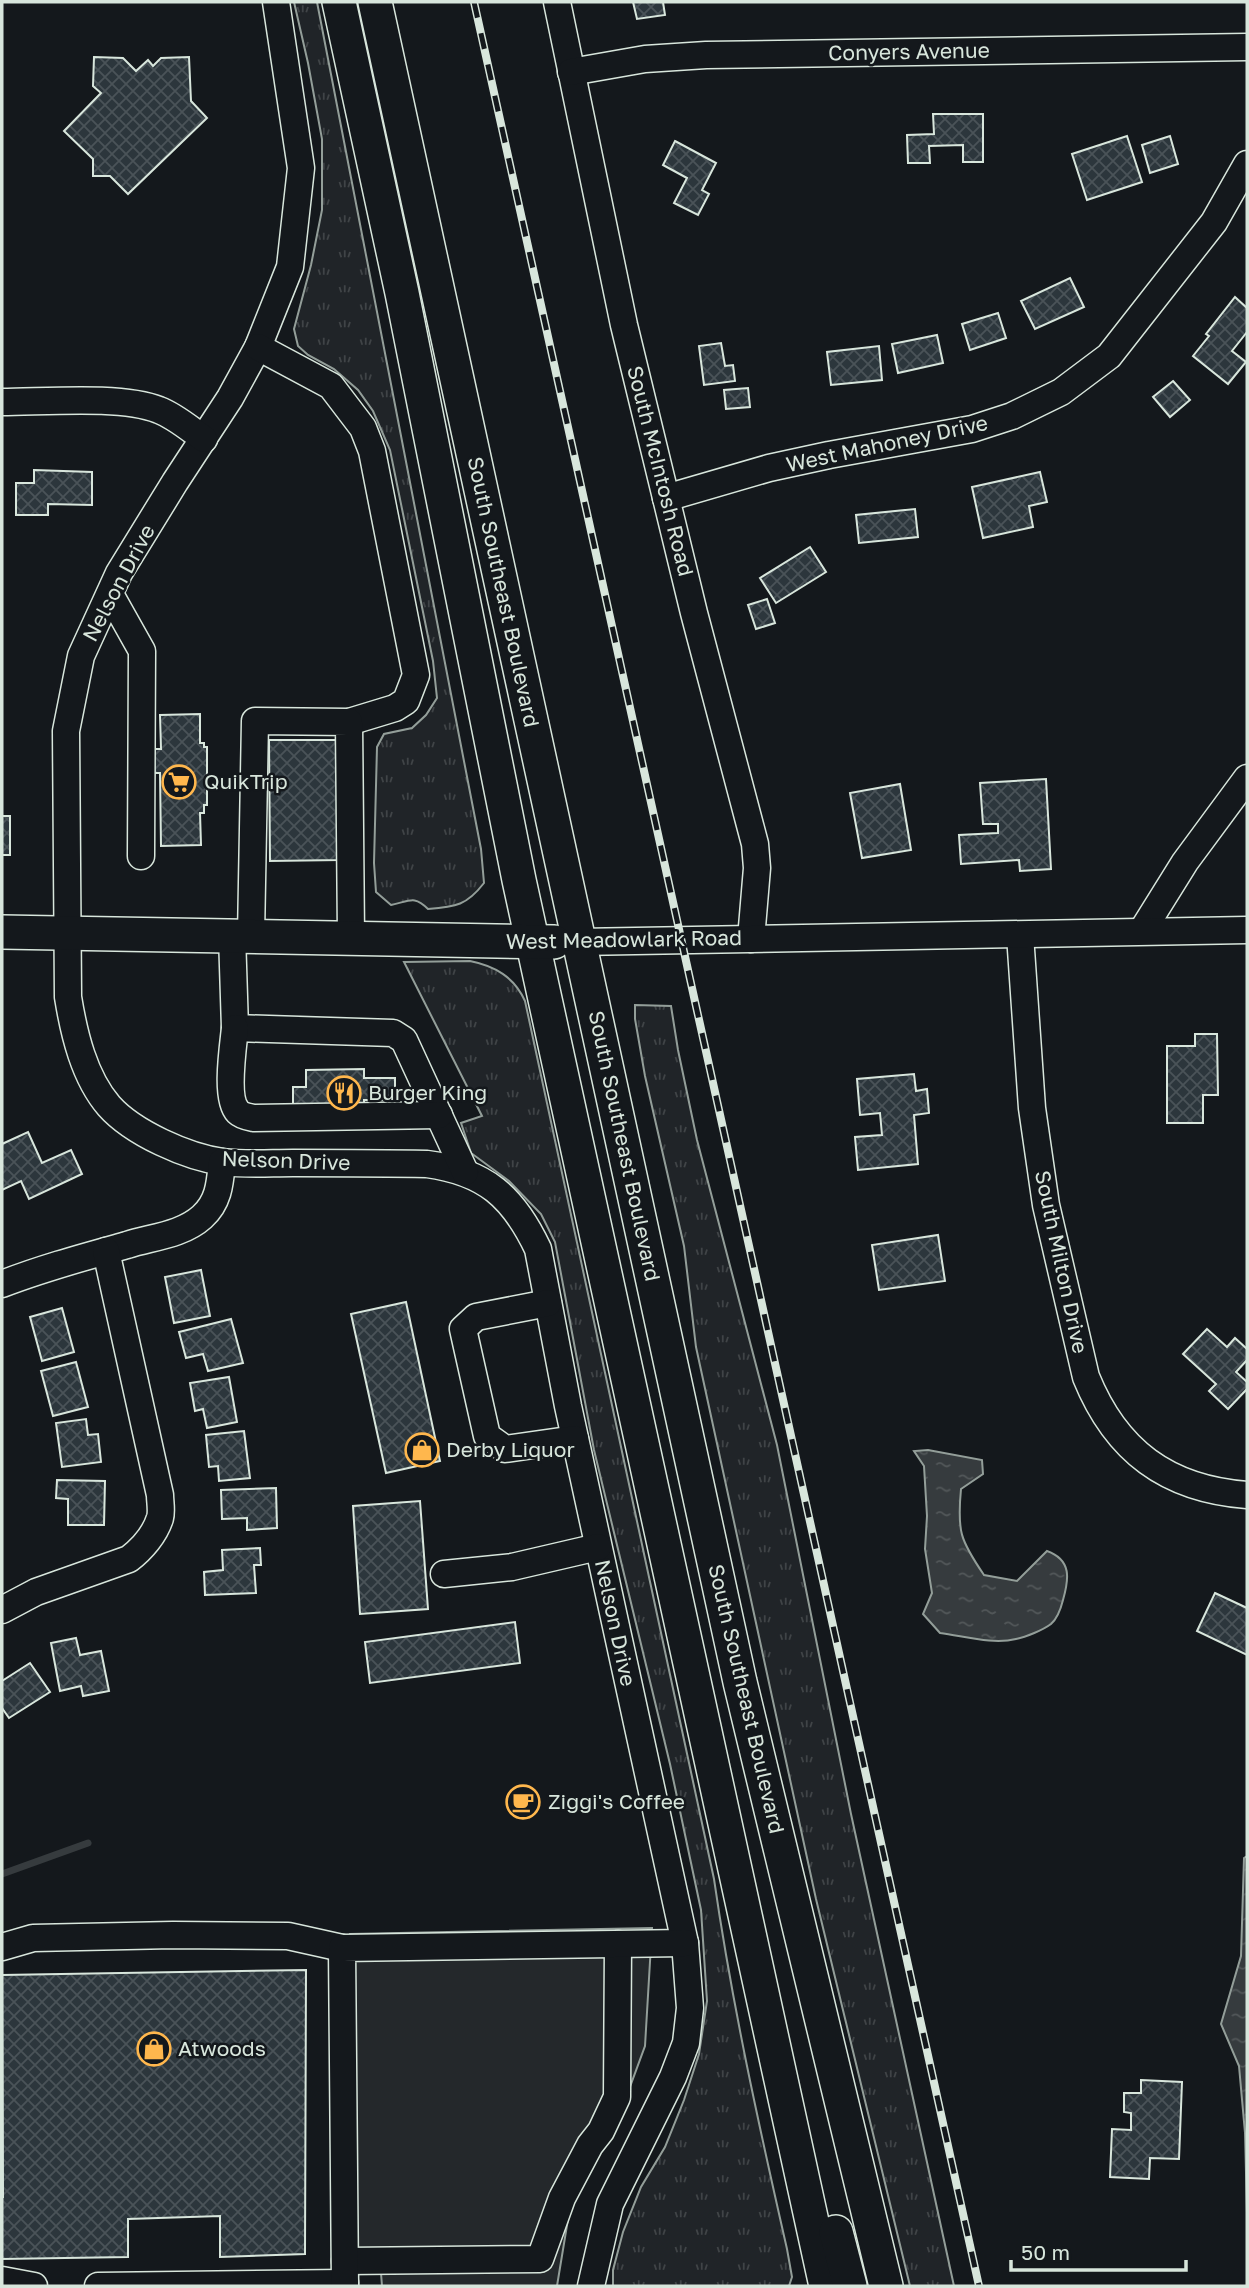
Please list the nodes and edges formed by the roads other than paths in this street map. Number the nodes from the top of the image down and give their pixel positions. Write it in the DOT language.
graph roads {
  1 [pos="276,2"];
  2 [pos="339,2"];
  3 [pos="376,2"];
  4 [pos="557,2"];
  5 [pos="1247,47"];
  6 [pos="571,72"];
  7 [pos="1247,164"];
  8 [pos="1238,200"];
  9 [pos="258,347"];
  10 [pos="2,402"];
  11 [pos="204,439"];
  12 [pos="666,498"];
  13 [pos="110,594"];
  14 [pos="349,722"];
  15 [pos="1247,778"];
  16 [pos="141,856"];
  17 [pos="1247,930"];
  18 [pos="1142,931"];
  19 [pos="2,932"];
  20 [pos="67,933"];
  21 [pos="1020,935"];
  22 [pos="242,936"];
  23 [pos="351,937"];
  24 [pos="751,939"];
  25 [pos="533,942"];
  26 [pos="578,943"];
  27 [pos="235,1028"];
  28 [pos="439,1115"];
  29 [pos="222,1162"];
  30 [pos="465,1172"];
  31 [pos="106,1251"];
  32 [pos="2,1284"];
  33 [pos="548,1303"];
  34 [pos="575,1440"];
  35 [pos="1247,1495"];
  36 [pos="598,1547"];
  37 [pos="444,1574"];
  38 [pos="2,1610"];
  39 [pos="685,1943"];
  40 [pos="618,1944"];
  41 [pos="2,1947"];
  42 [pos="342,1948"];
  43 [pos="808,2198"];
  44 [pos="345,2277"];
  45 [pos="2,2280"];
  46 [pos="34,2286"];
  47 [pos="98,2286"];
  48 [pos="591,2286"];
  49 [pos="801,2286"];
  50 [pos="825,2286"];
  51 [pos="850,2286"];
  52 [pos="886,2286"];
  1 -- 9 [label="street, Nelson Drive"];
  2 -- 25 [label="main road, South Southeast Boulevard"];
  3 -- 26 [label="main road, South Southeast Boulevard"];
  4 -- 6 [label="street, South McIntosh Road"];
  5 -- 6 [label="street, Conyers Avenue"];
  6 -- 12 [label="street, South McIntosh Road"];
  7 -- 8 [label="street, West Mahoney Drive"];
  8 -- 12 [label="street, West Mahoney Drive"];
  9 -- 11 [label="street, Nelson Drive"];
  9 -- 14 [label="street"];
  10 -- 11 [label="street"];
  11 -- 13 [label="street, Nelson Drive"];
  12 -- 24 [label="street, South McIntosh Road"];
  13 -- 16 [label="street"];
  13 -- 20 [label="street, Nelson Drive"];
  14 -- 22 [label="street"];
  14 -- 23 [label="street"];
  15 -- 18 [label="street"];
  17 -- 18 [label="street, West Meadowlark Road"];
  18 -- 21 [label="street, West Meadowlark Road"];
  19 -- 20 [label="main road, West Meadowlark Road"];
  20 -- 22 [label="main road, West Meadowlark Road"];
  20 -- 29 [label="street, Nelson Drive"];
  21 -- 24 [label="street, West Meadowlark Road"];
  21 -- 35 [label="street, South Milton Drive"];
  22 -- 23 [label="main road, West Meadowlark Road"];
  22 -- 27 [label="street"];
  23 -- 25 [label="main road, West Meadowlark Road"];
  24 -- 26 [label="street, West Meadowlark Road"];
  25 -- 26 [label="main road, West Meadowlark Road"];
  25 -- 43 [label="main road, South Southeast Boulevard"];
  26 -- 52 [label="main road, South Southeast Boulevard"];
  27 -- 28 [label="street"];
  27 -- 28 [label="street"];
  28 -- 30 [label="street"];
  29 -- 30 [label="street, Nelson Drive"];
  29 -- 31 [label="street"];
  30 -- 33 [label="street, Nelson Drive"];
  31 -- 32 [label="street"];
  31 -- 38 [label="street"];
  33 -- 34 [label="street, Nelson Drive"];
  33 -- 34 [label="street"];
  34 -- 36 [label="street, Nelson Drive"];
  36 -- 37 [label="street"];
  36 -- 39 [label="street, Nelson Drive"];
  39 -- 40 [label="street"];
  39 -- 48 [label="street, Nelson Drive"];
  40 -- 42 [label="street"];
  40 -- 44 [label="street"];
  41 -- 42 [label="street"];
  42 -- 44 [label="street"];
  43 -- 49 [label="main road"];
  43 -- 50 [label="main road, South Southeast Boulevard"];
  43 -- 51 [label="main road"];
  44 -- 47 [label="street"];
  45 -- 46 [label="street"];
}
